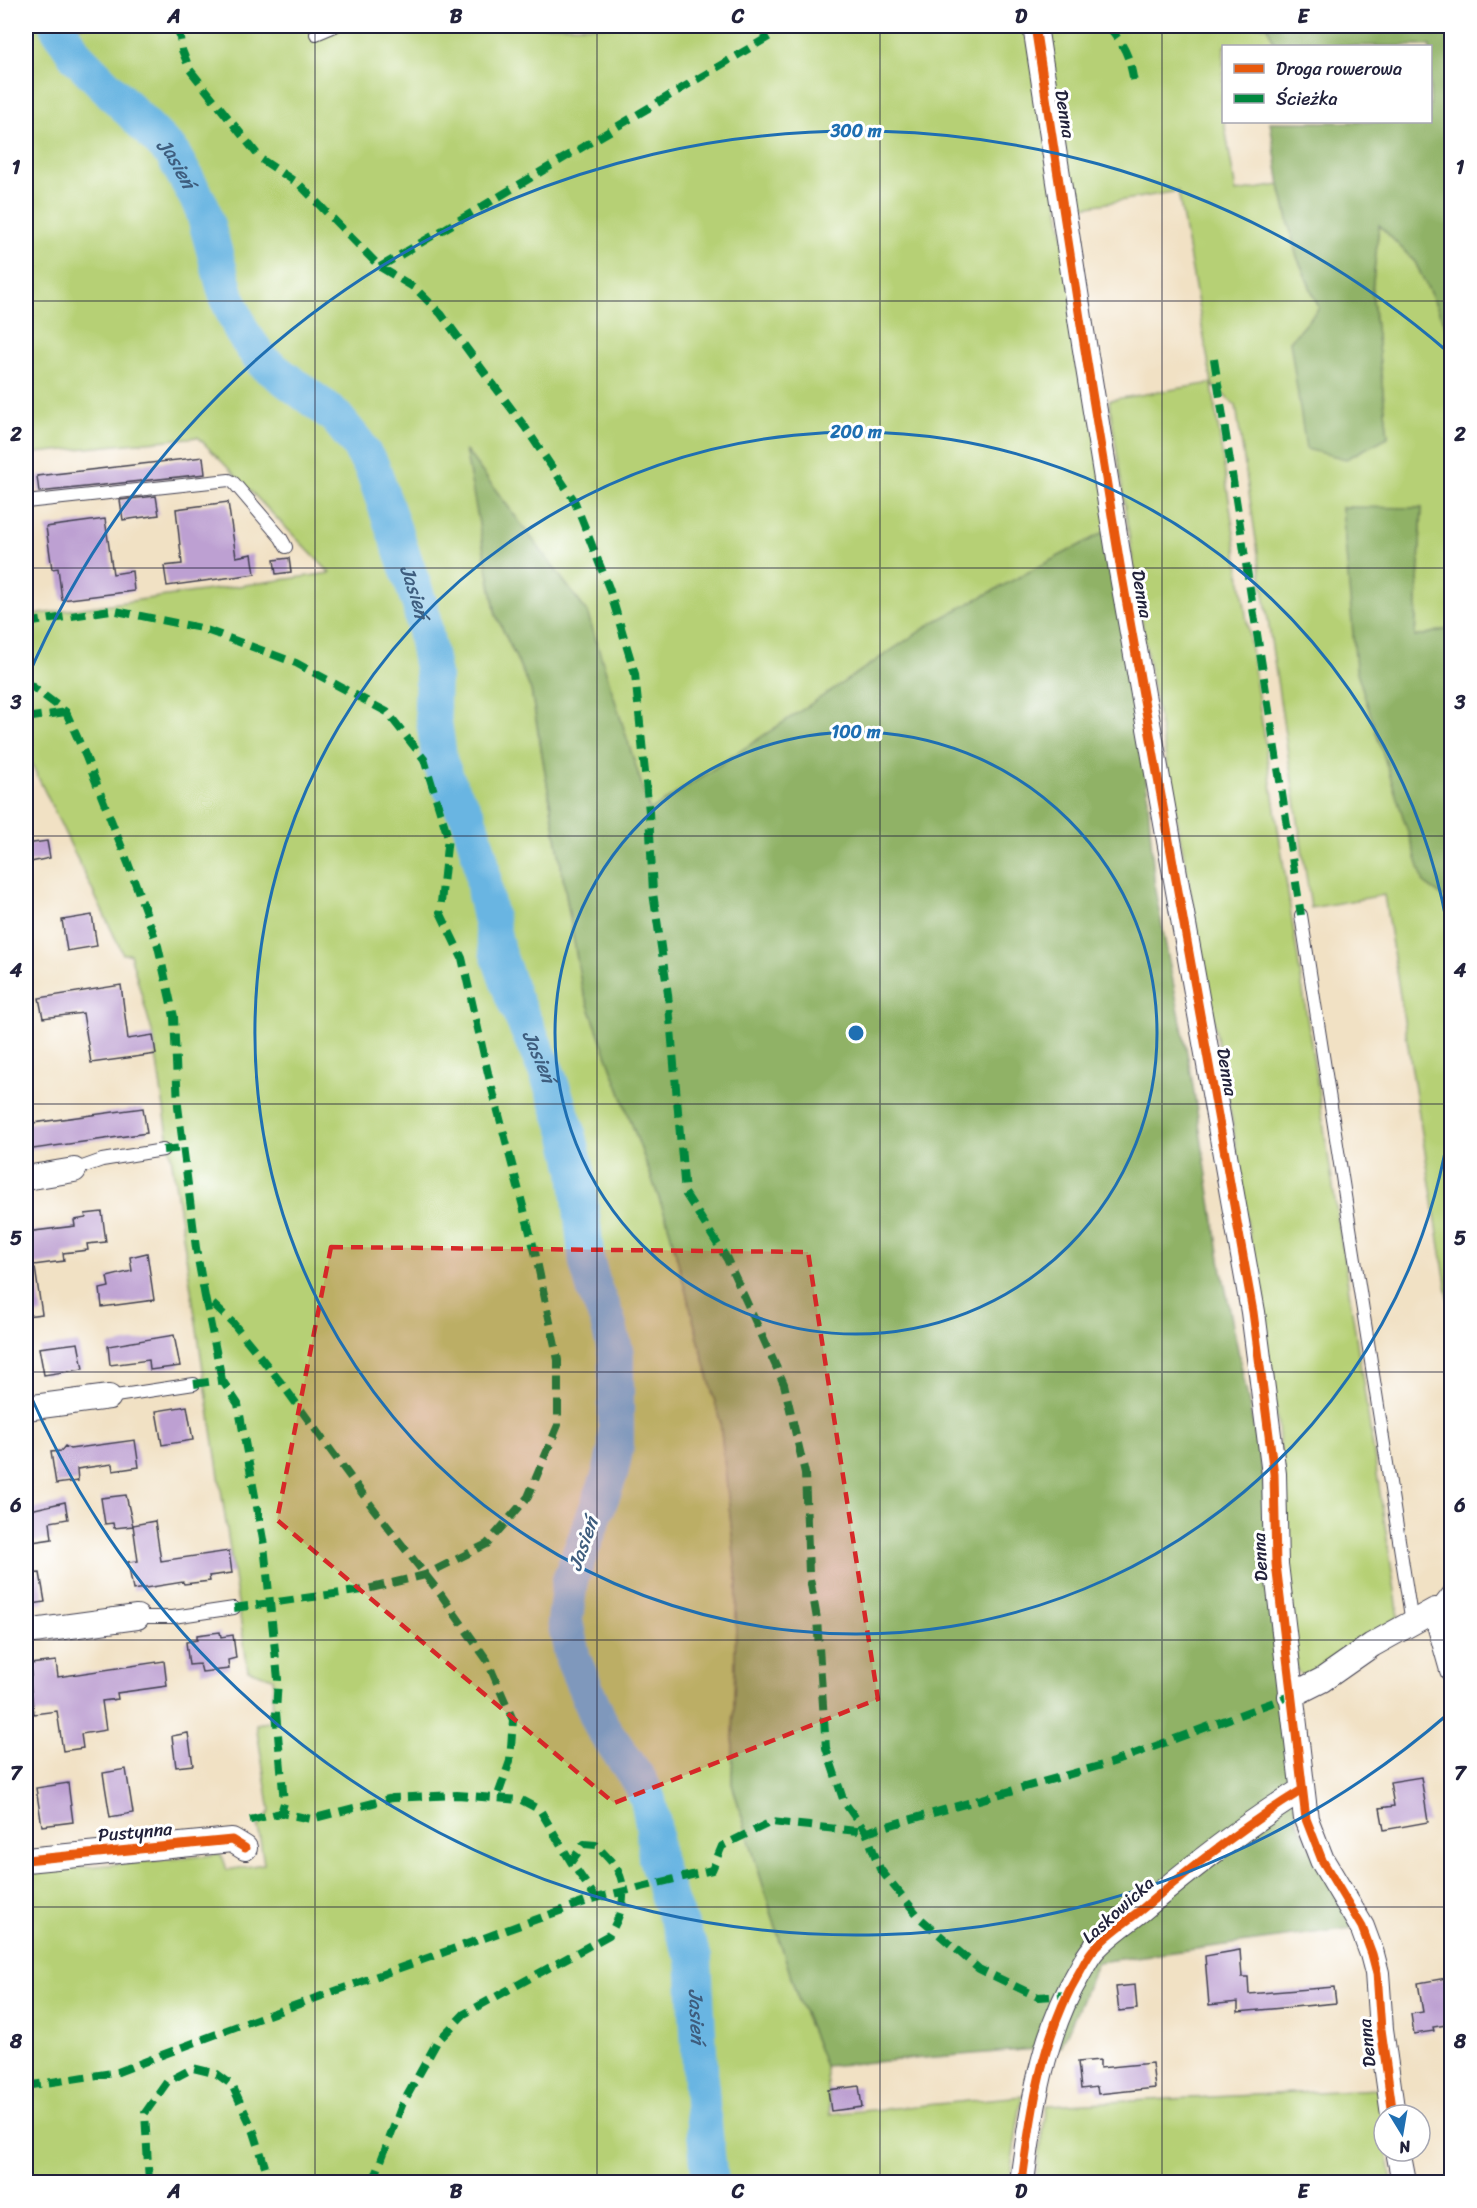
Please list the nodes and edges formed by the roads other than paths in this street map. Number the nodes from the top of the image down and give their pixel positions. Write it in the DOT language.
graph roads {
  1 [pos="335,26"];
  2 [pos="1035,26"];
  3 [pos="316,34"];
  4 [pos="26,502"];
  5 [pos="286,547"];
  6 [pos="1301,915"];
  7 [pos="163,1150"];
  8 [pos="74,1170"];
  9 [pos="26,1178"];
  10 [pos="194,1384"];
  11 [pos="109,1397"];
  12 [pos="26,1408"];
  13 [pos="1452,1588"];
  14 [pos="234,1608"];
  15 [pos="1435,1610"];
  16 [pos="137,1617"];
  17 [pos="1412,1623"];
  18 [pos="26,1632"];
  19 [pos="1452,1670"];
  20 [pos="1290,1696"];
  21 [pos="1302,1790"];
  22 [pos="245,1848"];
  23 [pos="26,1860"];
  24 [pos="1390,2103"];
  25 [pos="1400,2163"];
  26 [pos="1022,2182"];
  27 [pos="1404,2182"];
  1 -- 3 [label="lane"];
  2 -- 20 [label="street, Denna"];
  4 -- 5 [label="lane"];
  6 -- 17 [label="lane"];
  7 -- 8 [label="lane"];
  8 -- 9 [label="street"];
  10 -- 11 [label="lane"];
  11 -- 12 [label="street"];
  13 -- 15 [label="lane"];
  14 -- 16 [label="lane"];
  15 -- 17 [label="street"];
  15 -- 19 [label="street"];
  16 -- 18 [label="street"];
  17 -- 20 [label="street"];
  20 -- 21 [label="street, Denna"];
  21 -- 24 [label="street, Denna"];
  21 -- 26 [label="street, Laskowicka"];
  22 -- 23 [label="street, Pustynna"];
  25 -- 27 [label="street"];
}
